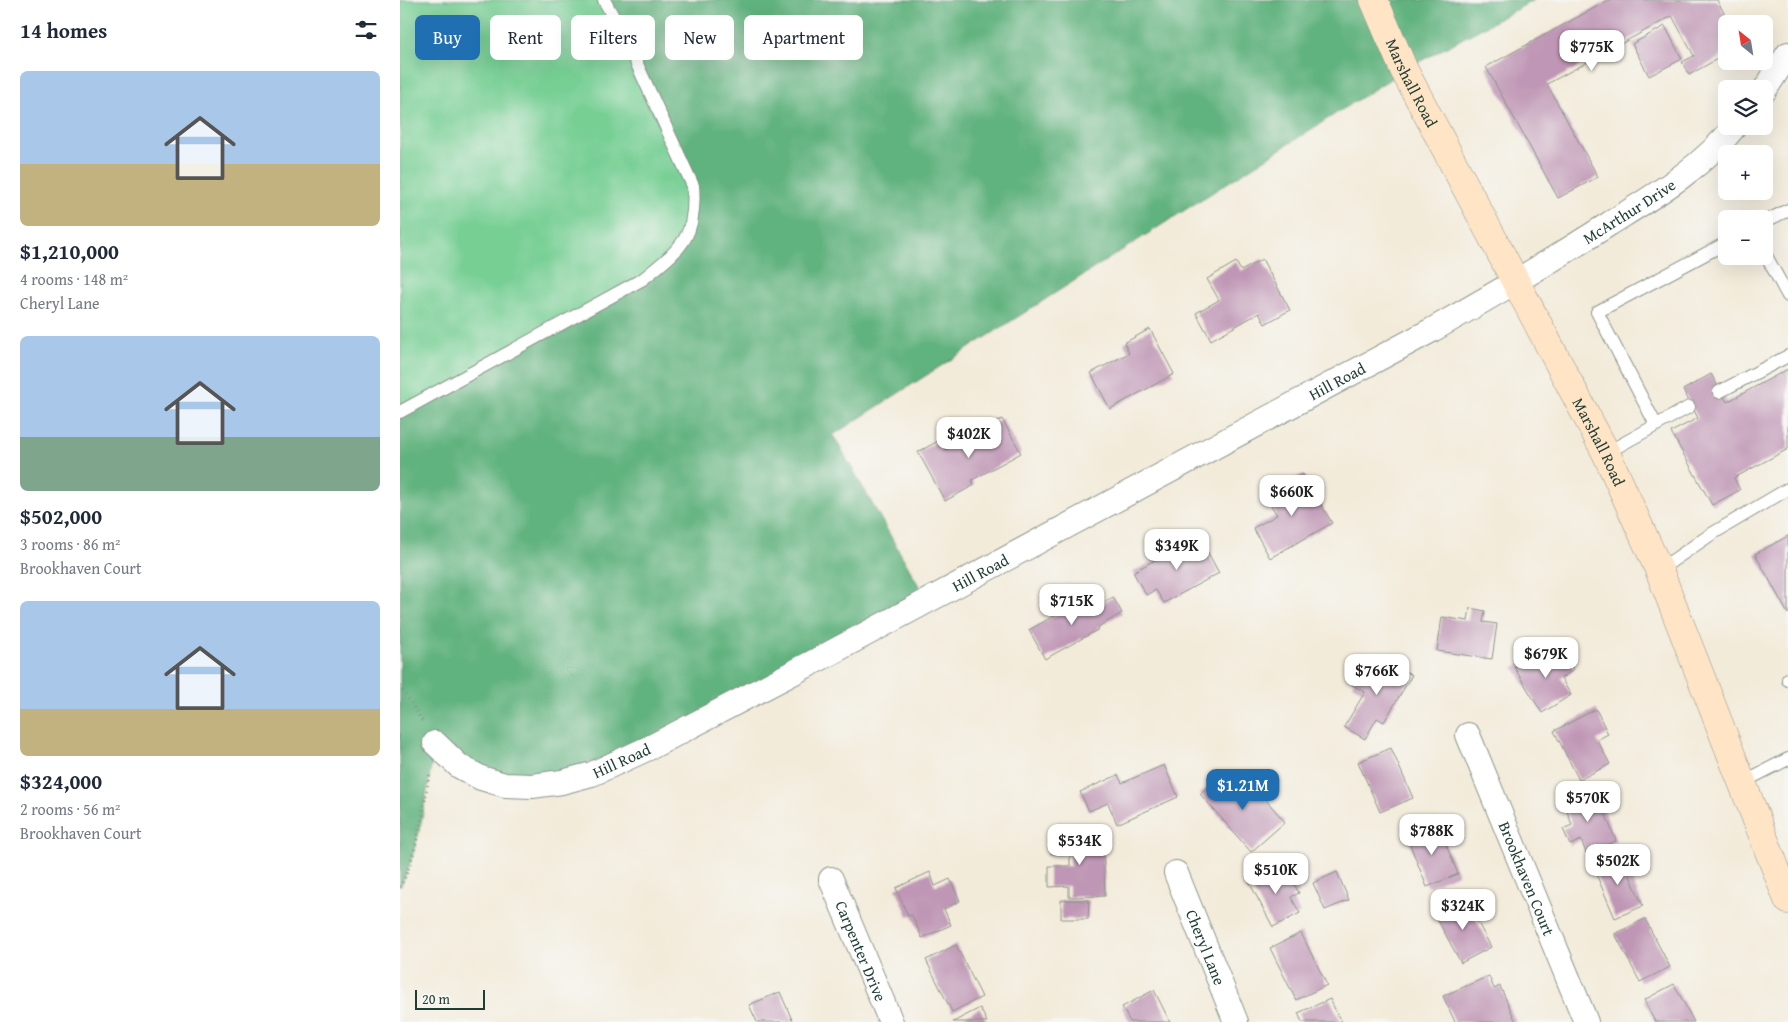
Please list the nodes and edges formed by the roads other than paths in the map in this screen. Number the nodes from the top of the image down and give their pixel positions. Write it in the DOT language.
graph roads {
  1 [pos="604,0"];
  2 [pos="1374,0"];
  3 [pos="1788,54"];
  4 [pos="1771,80"];
  5 [pos="1729,135"];
  6 [pos="1788,210"];
  7 [pos="1773,218"];
  8 [pos="1718,246"];
  9 [pos="1771,265"];
  10 [pos="1515,283"];
  11 [pos="1788,296"];
  12 [pos="1788,356"];
  13 [pos="1719,392"];
  14 [pos="1689,407"];
  15 [pos="400,412"];
  16 [pos="1656,425"];
  17 [pos="1606,453"];
  18 [pos="1788,489"];
  19 [pos="1659,570"];
  20 [pos="1468,735"];
  21 [pos="435,743"];
  22 [pos="1788,759"];
  23 [pos="1743,782"];
  24 [pos="1176,872"];
  25 [pos="831,879"];
  26 [pos="1788,900"];
  27 [pos="891,1022"];
  28 [pos="1236,1022"];
  29 [pos="1586,1022"];
  1 -- 15 [label="lane"];
  2 -- 10 [label="main road, Marshall Road"];
  3 -- 4 [label="street"];
  5 -- 10 [label="street, McArthur Drive"];
  6 -- 7 [label="lane"];
  8 -- 16 [label="lane"];
  9 -- 11 [label="lane"];
  10 -- 17 [label="main road, Marshall Road"];
  10 -- 21 [label="street, Hill Road"];
  12 -- 13 [label="lane"];
  14 -- 16 [label="lane"];
  16 -- 17 [label="lane"];
  17 -- 19 [label="main road, Marshall Road"];
  18 -- 19 [label="lane"];
  19 -- 23 [label="main road, Marshall Road"];
  20 -- 29 [label="street, Brookhaven Court"];
  22 -- 23 [label="lane"];
  23 -- 26 [label="main road, Marshall Road"];
  24 -- 28 [label="street, Cheryl Lane"];
  25 -- 27 [label="street, Carpenter Drive"];
}
